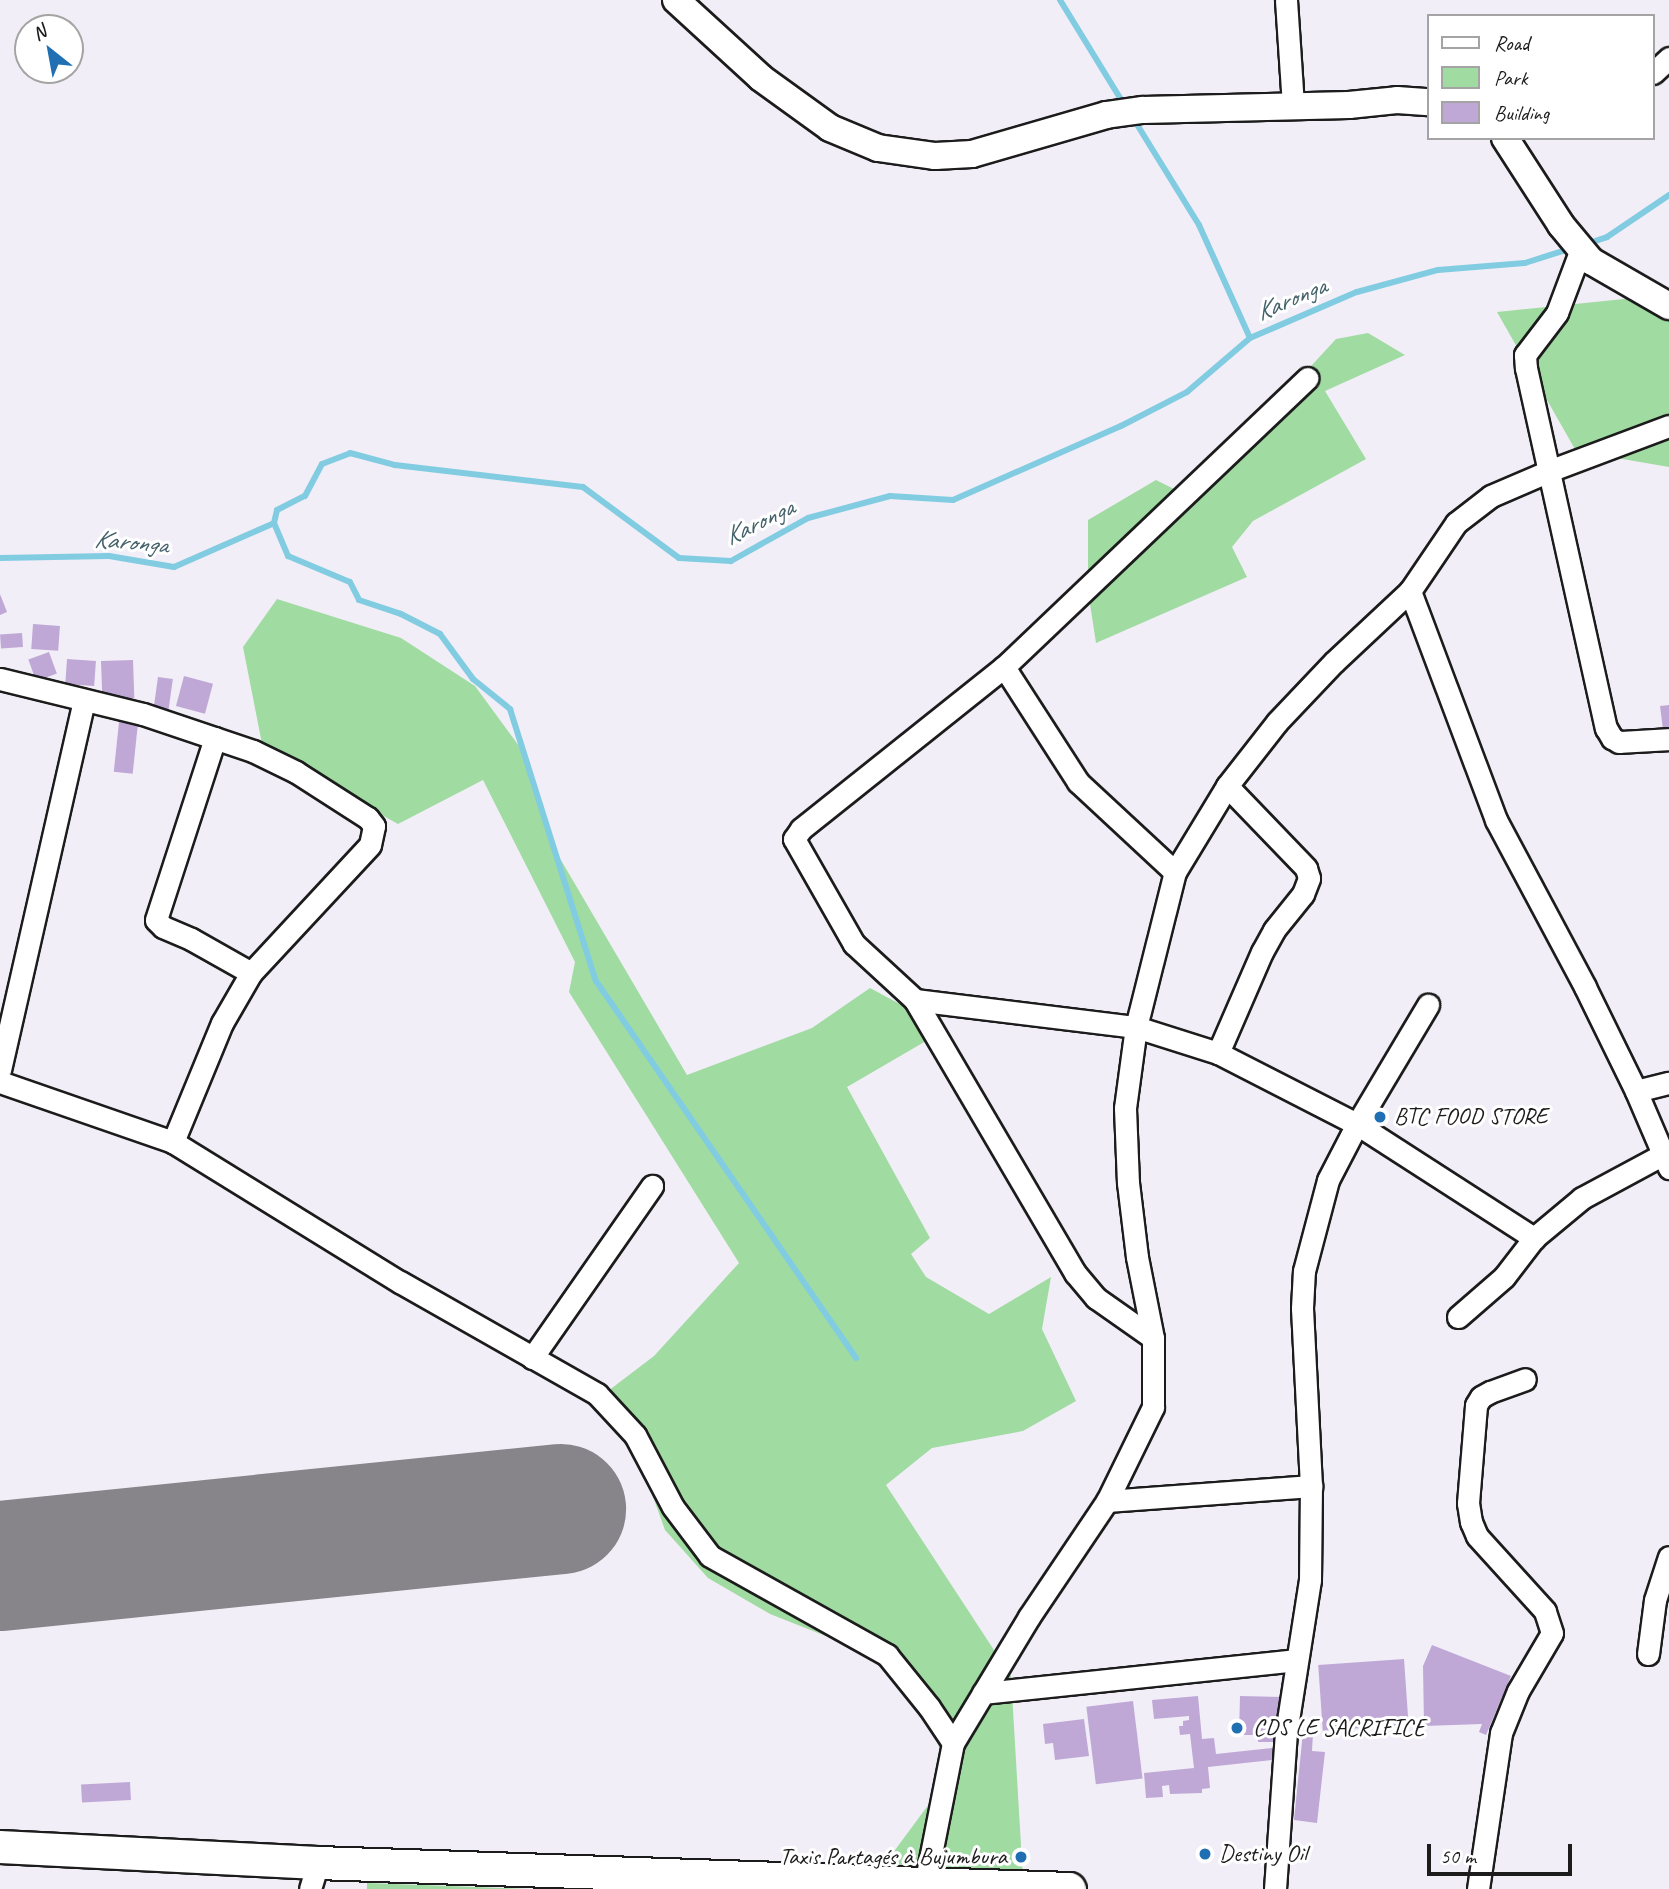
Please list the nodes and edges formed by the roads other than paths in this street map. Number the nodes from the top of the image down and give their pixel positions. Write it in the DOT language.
graph roads {
  1 [pos="676,0"];
  2 [pos="1286,0"];
  3 [pos="1669,58"];
  4 [pos="1655,71"];
  5 [pos="1428,102"];
  6 [pos="1293,106"];
  7 [pos="1506,140"];
  8 [pos="1581,249"];
  9 [pos="1669,306"];
  10 [pos="1308,379"];
  11 [pos="1669,426"];
  12 [pos="1549,471"];
  13 [pos="1410,591"];
  14 [pos="1004,667"];
  15 [pos="0,679"];
  16 [pos="84,701"];
  17 [pos="215,738"];
  18 [pos="1669,739"];
  19 [pos="1227,786"];
  20 [pos="1175,872"];
  21 [pos="251,973"];
  22 [pos="915,1000"];
  23 [pos="1428,1005"];
  24 [pos="1136,1027"];
  25 [pos="1218,1053"];
  26 [pos="0,1070"];
  27 [pos="0,1082"];
  28 [pos="1669,1083"];
  29 [pos="1636,1091"];
  30 [pos="1357,1124"];
  31 [pos="173,1142"];
  32 [pos="1666,1162"];
  33 [pos="652,1186"];
  34 [pos="1534,1238"];
  35 [pos="1458,1317"];
  36 [pos="1153,1338"];
  37 [pos="533,1358"];
  38 [pos="1525,1379"];
  39 [pos="1311,1486"];
  40 [pos="1107,1501"];
  41 [pos="1669,1557"];
  42 [pos="1648,1654"];
  43 [pos="1296,1660"];
  44 [pos="983,1693"];
  45 [pos="953,1743"];
  46 [pos="0,1847"];
  47 [pos="314,1876"];
  48 [pos="748,1884"];
  49 [pos="868,1885"];
  50 [pos="925,1885"];
  51 [pos="1070,1889"];
  52 [pos="1275,1889"];
  53 [pos="1478,1889"];
  1 -- 6 [label="street"];
  2 -- 6 [label="street"];
  3 -- 4 [label="street"];
  5 -- 6 [label="street"];
  7 -- 8 [label="street"];
  8 -- 9 [label="street"];
  8 -- 12 [label="street"];
  10 -- 14 [label="street"];
  11 -- 12 [label="street"];
  12 -- 13 [label="street"];
  12 -- 18 [label="street"];
  13 -- 19 [label="street"];
  13 -- 29 [label="street"];
  14 -- 20 [label="street"];
  14 -- 22 [label="street"];
  15 -- 16 [label="street"];
  16 -- 17 [label="street"];
  16 -- 26 [label="street"];
  17 -- 21 [label="street"];
  17 -- 21 [label="street"];
  19 -- 20 [label="street"];
  19 -- 25 [label="street"];
  20 -- 24 [label="street"];
  21 -- 31 [label="street"];
  22 -- 24 [label="street"];
  22 -- 36 [label="street"];
  23 -- 30 [label="street"];
  24 -- 25 [label="street"];
  24 -- 36 [label="street"];
  25 -- 30 [label="street"];
  27 -- 31 [label="street"];
  28 -- 29 [label="street"];
  29 -- 32 [label="street"];
  30 -- 34 [label="street"];
  30 -- 39 [label="street"];
  31 -- 37 [label="street"];
  32 -- 34 [label="street"];
  33 -- 37 [label="street"];
  34 -- 35 [label="street"];
  36 -- 40 [label="street"];
  37 -- 45 [label="street"];
  38 -- 53 [label="street"];
  39 -- 40 [label="street"];
  39 -- 43 [label="street"];
  40 -- 44 [label="street"];
  41 -- 42 [label="street"];
  43 -- 44 [label="street"];
  43 -- 52 [label="street"];
  44 -- 45 [label="street"];
  45 -- 50 [label="street"];
  46 -- 47 [label="main road"];
  47 -- 48 [label="main road"];
  48 -- 49 [label="main road"];
  49 -- 50 [label="main road"];
  50 -- 51 [label="main road"];
}
